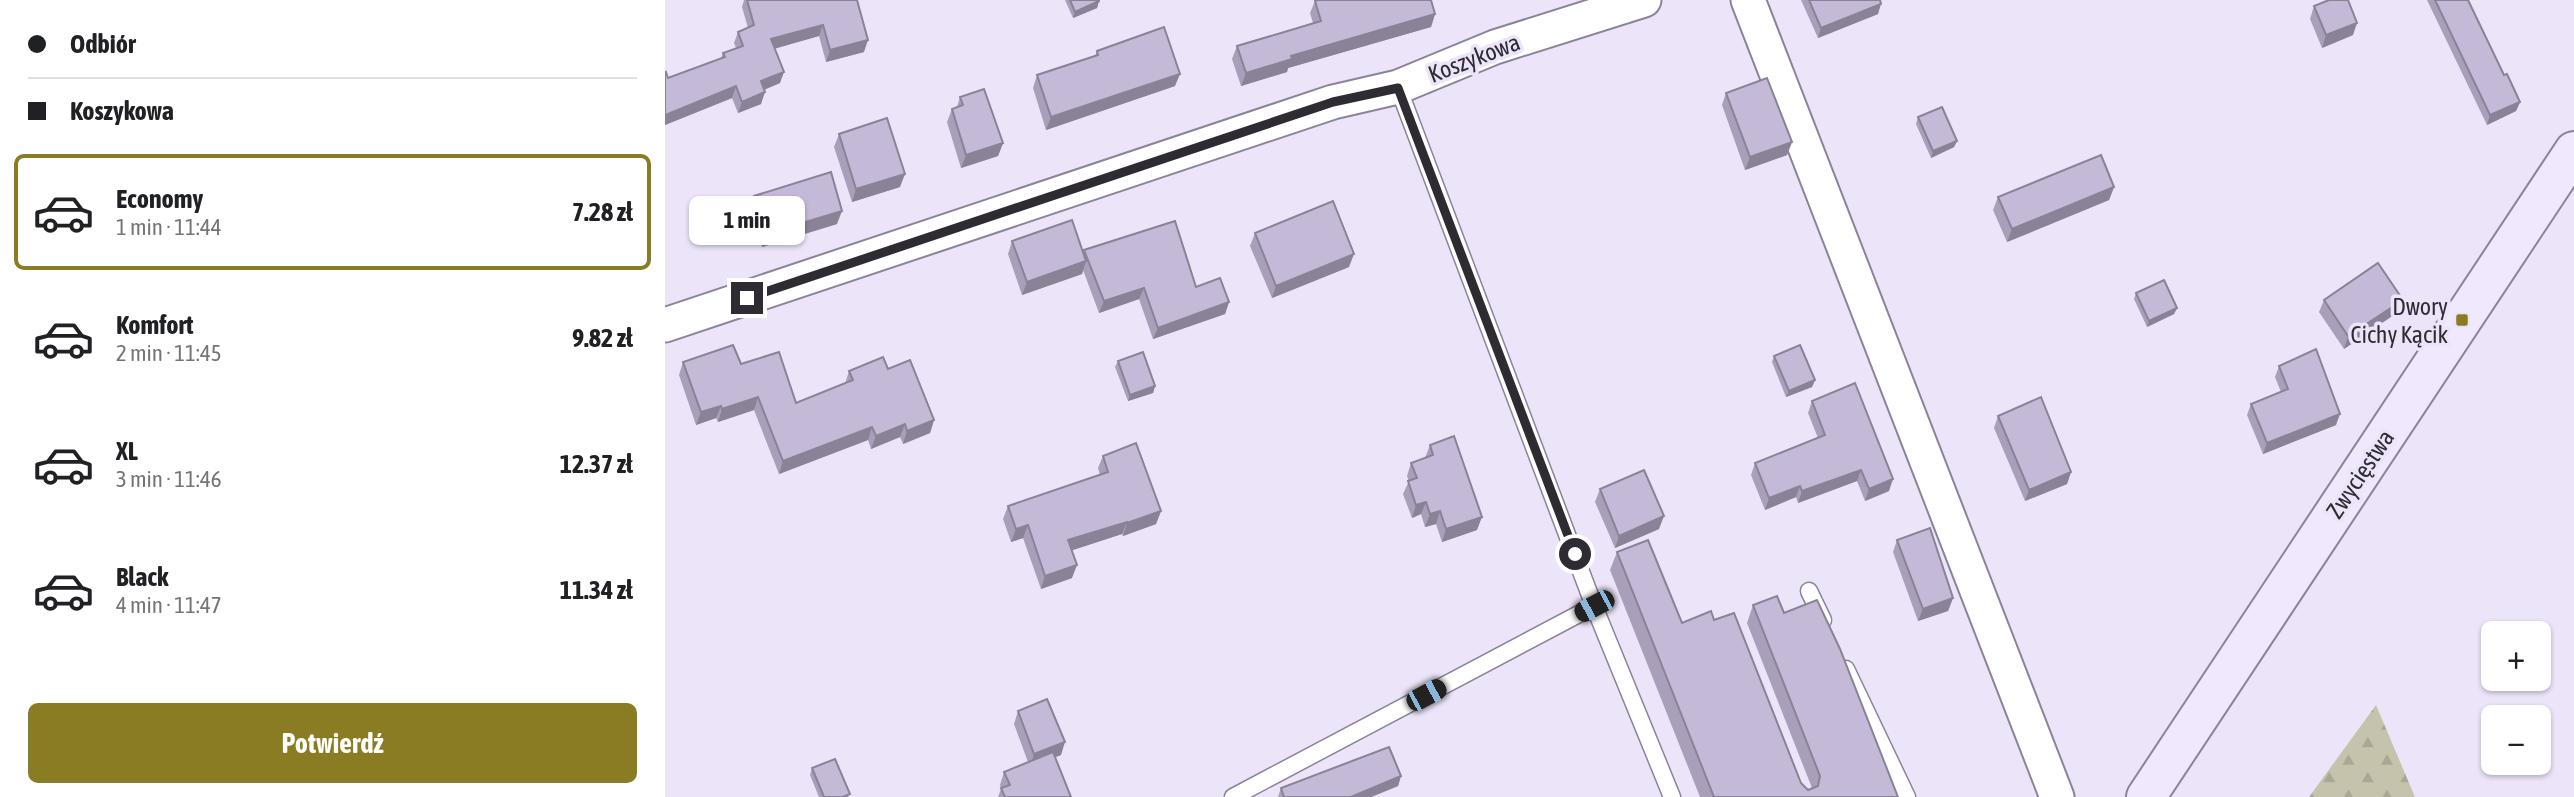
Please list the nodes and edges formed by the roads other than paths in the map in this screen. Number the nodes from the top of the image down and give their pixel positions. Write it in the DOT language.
graph roads {
  1 [pos="1644,0"];
  2 [pos="1748,0"];
  3 [pos="1398,88"];
  4 [pos="2574,151"];
  5 [pos="665,325"];
  6 [pos="1809,591"];
  7 [pos="1594,606"];
  8 [pos="1233,797"];
  9 [pos="1672,797"];
  10 [pos="1907,797"];
  11 [pos="2057,797"];
  12 [pos="2146,797"];
  1 -- 3 [label="street, Koszykowa"];
  2 -- 11 [label="street"];
  3 -- 5 [label="street, Koszykowa"];
  3 -- 7 [label="lane"];
  4 -- 12 [label="street, Zwycięstwa"];
  6 -- 10 [label="lane"];
  7 -- 8 [label="lane"];
  7 -- 9 [label="lane"];
}
